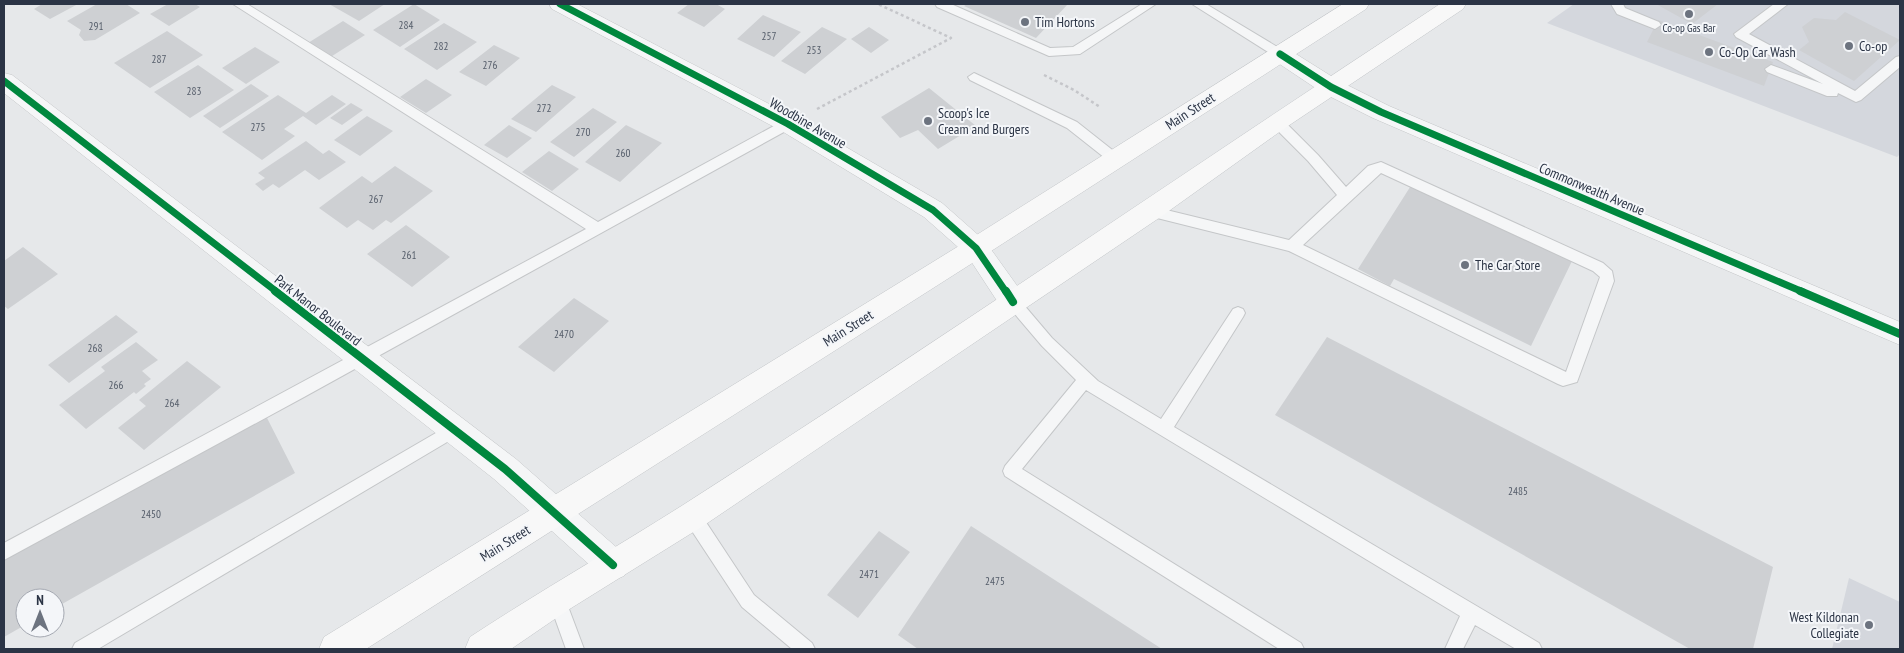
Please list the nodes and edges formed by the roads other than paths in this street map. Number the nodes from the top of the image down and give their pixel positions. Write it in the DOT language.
graph roads {
  1 [pos="238,4"];
  2 [pos="560,4"];
  3 [pos="941,4"];
  4 [pos="1150,4"];
  5 [pos="1198,4"];
  6 [pos="1358,4"];
  7 [pos="1455,4"];
  8 [pos="1617,4"];
  9 [pos="1782,4"];
  10 [pos="1655,24"];
  11 [pos="1280,54"];
  12 [pos="1900,60"];
  13 [pos="1771,69"];
  14 [pos="974,77"];
  15 [pos="4,81"];
  16 [pos="1331,87"];
  17 [pos="1856,98"];
  18 [pos="1277,122"];
  19 [pos="788,124"];
  20 [pos="1116,159"];
  21 [pos="1346,196"];
  22 [pos="1150,210"];
  23 [pos="598,229"];
  24 [pos="1292,246"];
  25 [pos="976,248"];
  26 [pos="1013,302"];
  27 [pos="1238,313"];
  28 [pos="1900,334"];
  29 [pos="360,358"];
  30 [pos="1086,379"];
  31 [pos="1164,429"];
  32 [pos="453,430"];
  33 [pos="553,513"];
  34 [pos="692,516"];
  35 [pos="4,552"];
  36 [pos="613,565"];
  37 [pos="557,599"];
  38 [pos="1471,612"];
  39 [pos="81,649"];
  40 [pos="336,649"];
  41 [pos="482,649"];
  42 [pos="574,649"];
  43 [pos="806,649"];
  44 [pos="1295,649"];
  45 [pos="1454,649"];
  46 [pos="1533,649"];
  1 -- 23 [label="lane"];
  2 -- 19 [label="street, Woodbine Avenue"];
  3 -- 4 [label="lane"];
  5 -- 11 [label="lane"];
  6 -- 11 [label="main road, Main Street"];
  7 -- 16 [label="main road"];
  8 -- 10 [label="lane"];
  9 -- 17 [label="lane"];
  11 -- 16 [label="street, Commonwealth Avenue"];
  11 -- 20 [label="main road, Main Street"];
  12 -- 17 [label="lane"];
  13 -- 17 [label="lane"];
  14 -- 20 [label="lane"];
  15 -- 29 [label="street, Park Manor Boulevard"];
  16 -- 18 [label="main road"];
  16 -- 28 [label="street, Commonwealth Avenue"];
  18 -- 21 [label="lane"];
  18 -- 22 [label="main road"];
  19 -- 23 [label="lane"];
  19 -- 25 [label="street, Woodbine Avenue"];
  20 -- 25 [label="main road, Main Street"];
  21 -- 24 [label="lane"];
  21 -- 24 [label="lane"];
  22 -- 24 [label="lane"];
  22 -- 26 [label="main road"];
  23 -- 29 [label="lane"];
  25 -- 26 [label="street, Woodbine Avenue"];
  25 -- 33 [label="main road, Main Street"];
  26 -- 30 [label="lane"];
  26 -- 34 [label="main road"];
  27 -- 31 [label="lane"];
  29 -- 32 [label="street, Park Manor Boulevard"];
  29 -- 35 [label="lane"];
  30 -- 31 [label="lane"];
  30 -- 44 [label="lane"];
  31 -- 38 [label="lane"];
  32 -- 33 [label="street, Park Manor Boulevard"];
  32 -- 39 [label="lane"];
  33 -- 36 [label="street, Park Manor Boulevard"];
  33 -- 40 [label="main road, Main Street"];
  34 -- 36 [label="main road"];
  34 -- 43 [label="lane"];
  36 -- 37 [label="main road"];
  37 -- 41 [label="main road"];
  37 -- 42 [label="lane"];
  38 -- 45 [label="lane"];
  38 -- 46 [label="lane"];
}
